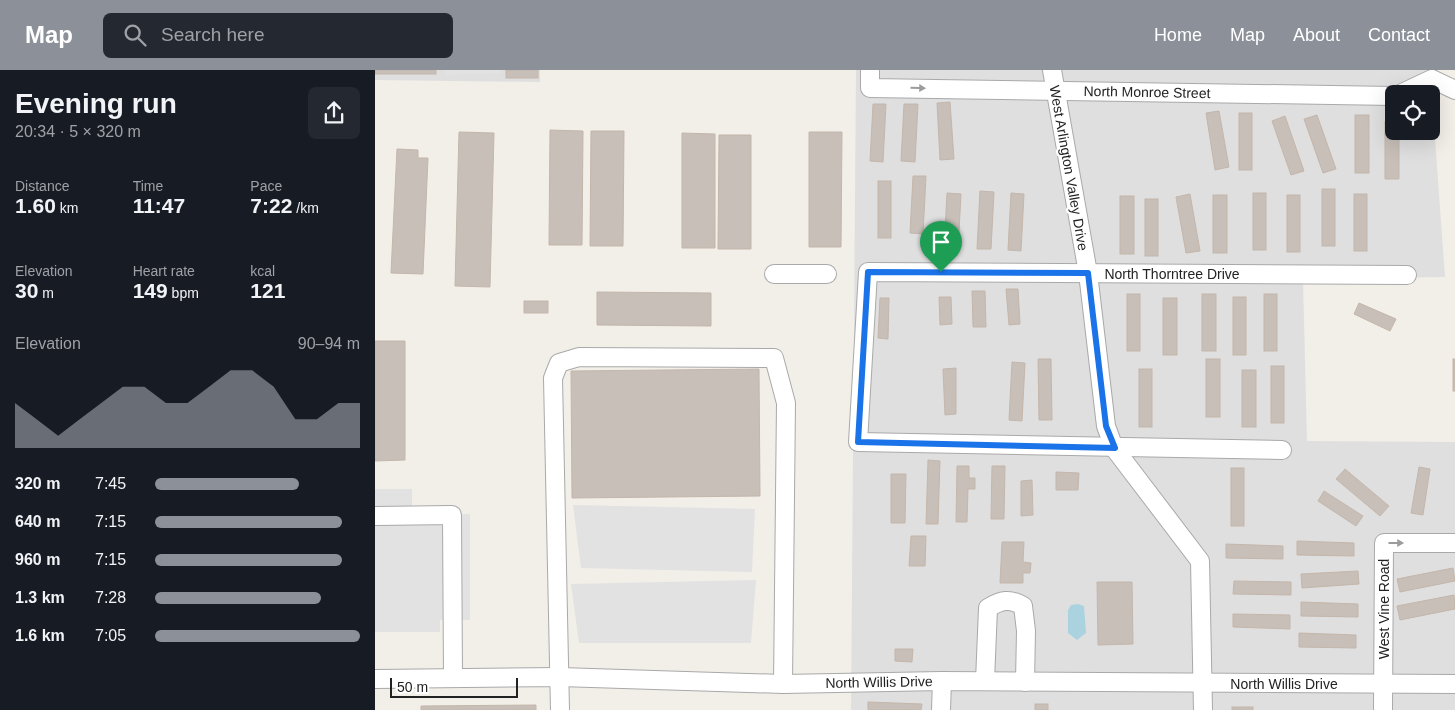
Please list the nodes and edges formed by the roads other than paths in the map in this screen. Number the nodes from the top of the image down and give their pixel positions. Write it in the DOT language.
graph roads {
  1 [pos="870,70"];
  2 [pos="1052,70"];
  3 [pos="1429,75"];
  4 [pos="1414,85"];
  5 [pos="1057,90"];
  6 [pos="1455,90"];
  7 [pos="1385,96"];
  8 [pos="1088,273"];
  9 [pos="774,274"];
  10 [pos="827,274"];
  11 [pos="1407,275"];
  12 [pos="1115,448"];
  13 [pos="1282,450"];
  14 [pos="375,516"];
  15 [pos="1455,543"];
  16 [pos="560,677"];
  17 [pos="453,678"];
  18 [pos="375,679"];
  19 [pos="942,681"];
  20 [pos="985,681"];
  21 [pos="1025,682"];
  22 [pos="783,684"];
  23 [pos="1203,684"];
  24 [pos="1455,684"];
  25 [pos="1383,685"];
  26 [pos="560,710"];
  27 [pos="941,710"];
  28 [pos="1203,710"];
  29 [pos="1383,710"];
  1 -- 5 [label="street, North Monroe Street, one-way"];
  2 -- 5 [label="street, West Arlington Valley Drive"];
  3 -- 4 [label="street"];
  3 -- 6 [label="street"];
  5 -- 7 [label="street, North Monroe Street"];
  5 -- 8 [label="street, West Arlington Valley Drive"];
  8 -- 11 [label="street, North Thorntree Drive"];
  8 -- 12 [label="street, West Arlington Valley Drive"];
  8 -- 12 [label="street, North Thorntree Drive"];
  9 -- 10 [label="street"];
  12 -- 13 [label="street"];
  12 -- 23 [label="street, West Arlington Valley Drive"];
  14 -- 17 [label="street"];
  25 -- 15 [label="street, West Vine Road, one-way"];
  16 -- 17 [label="street, North Willis Drive"];
  16 -- 22 [label="street, North Willis Drive"];
  16 -- 22 [label="street"];
  16 -- 26 [label="street"];
  17 -- 18 [label="street, North Willis Drive"];
  19 -- 20 [label="street, North Willis Drive"];
  19 -- 22 [label="street, North Willis Drive"];
  19 -- 27 [label="street"];
  20 -- 21 [label="street, North Willis Drive"];
  20 -- 21 [label="street"];
  21 -- 23 [label="street, North Willis Drive"];
  23 -- 25 [label="street, North Willis Drive"];
  23 -- 28 [label="street, West Arlington Valley Drive"];
  24 -- 25 [label="street, North Willis Drive"];
  25 -- 29 [label="street"];
}
